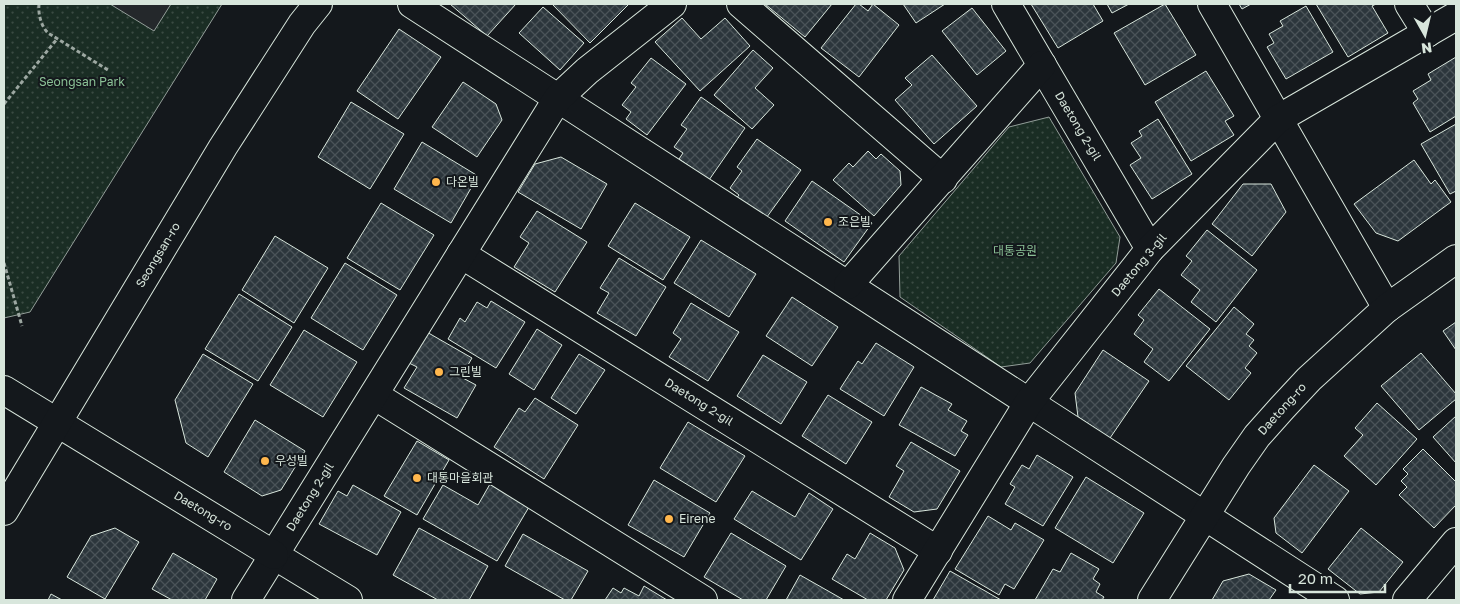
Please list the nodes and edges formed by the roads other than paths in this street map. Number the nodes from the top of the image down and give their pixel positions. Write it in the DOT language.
graph roads {
  1 [pos="318,4"];
  2 [pos="412,4"];
  3 [pos="672,4"];
  4 [pos="740,4"];
  5 [pos="1006,4"];
  6 [pos="1212,4"];
  7 [pos="1409,4"];
  8 [pos="1456,16"];
  9 [pos="1427,33"];
  10 [pos="1042,65"];
  11 [pos="558,98"];
  12 [pos="1278,119"];
  13 [pos="943,179"];
  14 [pos="1150,249"];
  15 [pos="460,254"];
  16 [pos="1456,259"];
  17 [pos="848,285"];
  18 [pos="1387,308"];
  19 [pos="4,390"];
  20 [pos="374,395"];
  21 [pos="1029,402"];
  22 [pos="57,422"];
  23 [pos="4,511"];
  24 [pos="1204,515"];
  25 [pos="1456,542"];
  26 [pos="938,550"];
  27 [pos="274,555"];
  28 [pos="246,600"];
  29 [pos="348,600"];
  30 [pos="703,600"];
  31 [pos="907,600"];
  32 [pos="1152,600"];
  33 [pos="1335,600"];
  34 [pos="1406,600"];
  1 -- 22 [label="street, Seongsan-ro"];
  2 -- 11 [label="street"];
  3 -- 11 [label="street, Daetong 2-gil"];
  4 -- 13 [label="street"];
  5 -- 10 [label="street, Daetong 2-gil"];
  6 -- 12 [label="street"];
  7 -- 9 [label="street"];
  8 -- 9 [label="street, Daetong 3-gil"];
  9 -- 12 [label="street, Daetong 3-gil"];
  10 -- 13 [label="street"];
  10 -- 14 [label="street, Daetong 2-gil"];
  11 -- 15 [label="street, Daetong 2-gil"];
  11 -- 17 [label="street"];
  12 -- 14 [label="street, Daetong 3-gil"];
  12 -- 18 [label="street"];
  13 -- 17 [label="street"];
  14 -- 21 [label="street, Daetong 3-gil"];
  15 -- 20 [label="street, Daetong 2-gil"];
  15 -- 26 [label="street, Daetong 2-gil"];
  16 -- 18 [label="street, Daetong-ro"];
  17 -- 21 [label="street"];
  18 -- 24 [label="street, Daetong-ro"];
  19 -- 22 [label="street, Daetong-ro"];
  20 -- 27 [label="street, Daetong 2-gil"];
  20 -- 30 [label="street"];
  21 -- 24 [label="street"];
  21 -- 26 [label="street, Daetong 3-gil"];
  22 -- 23 [label="street, Seongsan-ro"];
  22 -- 27 [label="street, Daetong-ro"];
  24 -- 32 [label="street, Daetong-ro"];
  24 -- 33 [label="street"];
  25 -- 34 [label="street"];
  26 -- 31 [label="street, Daetong 3-gil"];
  27 -- 28 [label="street, Daetong 2-gil"];
  27 -- 29 [label="street, Daetong-ro"];
}
